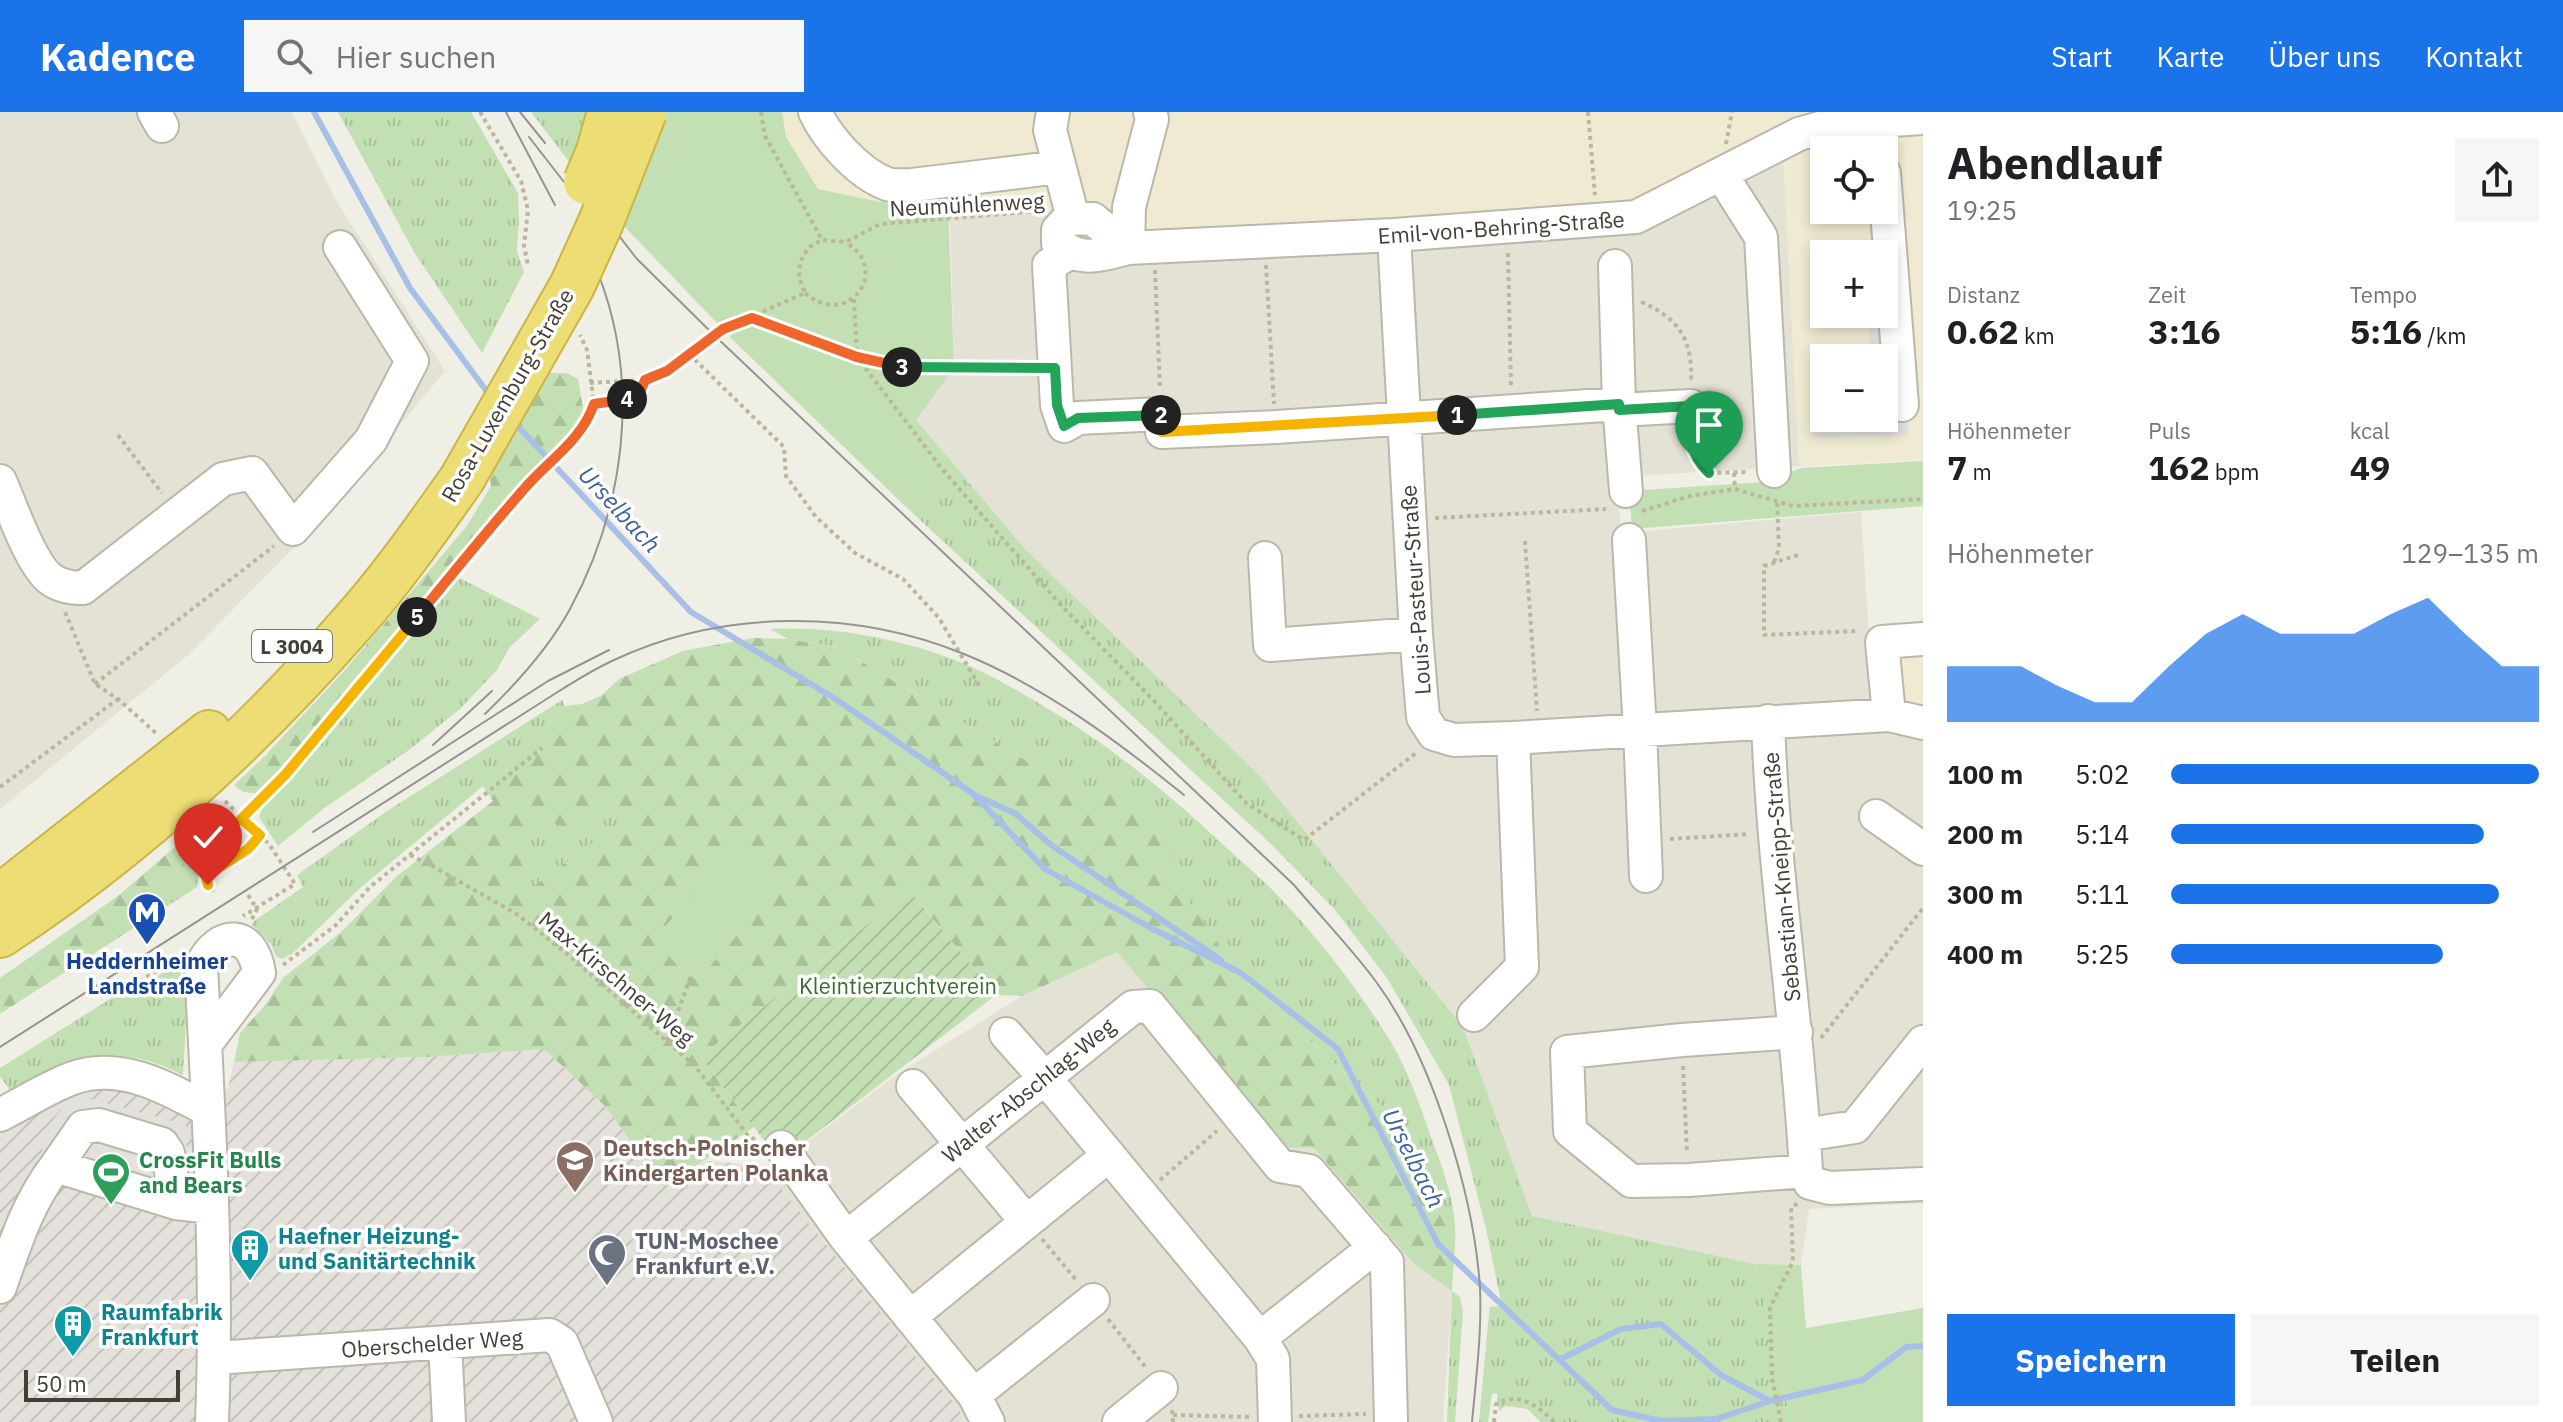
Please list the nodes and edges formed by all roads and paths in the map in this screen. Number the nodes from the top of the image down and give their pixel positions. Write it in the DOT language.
graph roads {
  1 [pos="480,112"];
  2 [pos="610,112"];
  3 [pos="644,112"];
  4 [pos="761,112"];
  5 [pos="815,112"];
  6 [pos="1053,112"];
  7 [pos="1150,112"];
  8 [pos="1588,112"];
  9 [pos="1907,116"];
  10 [pos="1858,127"];
  11 [pos="1059,167"];
  12 [pos="1721,174"];
  13 [pos="1071,218"];
  14 [pos="1606,219"];
  15 [pos="1888,224"];
  16 [pos="1394,235"];
  17 [pos="822,240"];
  18 [pos="846,242"];
  19 [pos="340,247"];
  20 [pos="1508,247"];
  21 [pos="1141,248"];
  22 [pos="1069,253"];
  23 [pos="1266,262"];
  24 [pos="528,265"];
  25 [pos="1615,266"];
  26 [pos="1640,291"];
  27 [pos="805,293"];
  28 [pos="854,299"];
  29 [pos="752,318"];
  30 [pos="575,322"];
  31 [pos="689,354"];
  32 [pos="857,357"];
  33 [pos="1055,368"];
  34 [pos="645,380"];
  35 [pos="590,383"];
  36 [pos="594,404"];
  37 [pos="1902,405"];
  38 [pos="1691,406"];
  39 [pos="1619,407"];
  40 [pos="1512,413"];
  41 [pos="1161,414"];
  42 [pos="1404,418"];
  43 [pos="1276,427"];
  44 [pos="118,435"];
  45 [pos="450,471"];
  46 [pos="1718,473"];
  47 [pos="1734,473"];
  48 [pos="0,481"];
  49 [pos="1776,486"];
  50 [pos="1735,489"];
  51 [pos="162,493"];
  52 [pos="1923,499"];
  53 [pos="1627,513"];
  54 [pos="1427,518"];
  55 [pos="293,529"];
  56 [pos="1525,541"];
  57 [pos="1798,555"];
  58 [pos="1265,558"];
  59 [pos="1773,563"];
  60 [pos="67,619"];
  61 [pos="1860,631"];
  62 [pos="1416,634"];
  63 [pos="1923,639"];
  64 [pos="95,684"];
  65 [pos="980,687"];
  66 [pos="118,699"];
  67 [pos="1889,715"];
  68 [pos="1768,721"];
  69 [pos="1923,723"];
  70 [pos="1525,730"];
  71 [pos="1640,730"];
  72 [pos="163,739"];
  73 [pos="542,748"];
  74 [pos="1423,748"];
  75 [pos="0,787"];
  76 [pos="225,801"];
  77 [pos="1876,816"];
  78 [pos="241,819"];
  79 [pos="1776,832"];
  80 [pos="260,835"];
  81 [pos="1644,841"];
  82 [pos="1923,849"];
  83 [pos="410,855"];
  84 [pos="1646,876"];
  85 [pos="213,892"];
  86 [pos="248,895"];
  87 [pos="0,897"];
  88 [pos="1923,908"];
  89 [pos="257,909"];
  90 [pos="232,922"];
  91 [pos="0,935"];
  92 [pos="174,959"];
  93 [pos="259,973"];
  94 [pos="691,976"];
  95 [pos="117,979"];
  96 [pos="1474,1015"];
  97 [pos="1006,1034"];
  98 [pos="1682,1040"];
  99 [pos="667,1041"];
  100 [pos="1923,1042"];
  101 [pos="1797,1043"];
  102 [pos="205,1045"];
  103 [pos="1044,1077"];
  104 [pos="913,1086"];
  105 [pos="208,1110"];
  106 [pos="1237,1114"];
  107 [pos="0,1115"];
  108 [pos="1804,1135"];
  109 [pos="961,1143"];
  110 [pos="781,1147"];
  111 [pos="1109,1155"];
  112 [pos="56,1166"];
  113 [pos="1808,1177"];
  114 [pos="1689,1180"];
  115 [pos="1923,1184"];
  116 [pos="1142,1196"];
  117 [pos="176,1203"];
  118 [pos="211,1207"];
  119 [pos="1027,1222"];
  120 [pos="846,1238"];
  121 [pos="1375,1247"];
  122 [pos="0,1287"];
  123 [pos="1093,1300"];
  124 [pos="910,1317"];
  125 [pos="1260,1338"];
  126 [pos="445,1342"];
  127 [pos="215,1358"];
  128 [pos="1161,1388"];
  129 [pos="981,1409"];
  130 [pos="212,1422"];
  131 [pos="449,1422"];
  132 [pos="596,1422"];
  133 [pos="1119,1422"];
  134 [pos="1275,1422"];
  135 [pos="1391,1422"];
  136 [pos="1494,1422"];
  137 [pos="1555,1422"];
  138 [pos="1781,1422"];
  1 -- 24 [label="path"];
  2 -- 45 [label="highway, Rosa-Luxemburg-Straße / L 3004, bridge"];
  3 -- 45 [label="highway, Rosa-Luxemburg-Straße / L 3004, bridge"];
  4 -- 17 [label="path"];
  5 -- 11 [label="street"];
  6 -- 11 [label="street"];
  7 -- 21 [label="street"];
  8 -- 14 [label="path"];
  9 -- 10 [label="street, Emil-von-Behring-Straße"];
  10 -- 12 [label="street, Emil-von-Behring-Straße"];
  11 -- 13 [label="street"];
  12 -- 14 [label="street, Emil-von-Behring-Straße"];
  12 -- 49 [label="street"];
  13 -- 18 [label="path, Neumühlenweg"];
  13 -- 21 [label="street"];
  13 -- 22 [label="street"];
  14 -- 16 [label="street, Emil-von-Behring-Straße"];
  15 -- 37 [label="street"];
  16 -- 21 [label="street, Emil-von-Behring-Straße"];
  16 -- 42 [label="street, Louis-Pasteur-Straße"];
  17 -- 18 [label="path"];
  17 -- 27 [label="path"];
  18 -- 28 [label="path"];
  19 -- 55 [label="street"];
  20 -- 40 [label="path, Emil-von-Behring-Straße"];
  21 -- 22 [label="street, Emil-von-Behring-Straße"];
  21 -- 41 [label="path"];
  22 -- 33 [label="street"];
  23 -- 43 [label="path"];
  25 -- 39 [label="street"];
  26 -- 38 [label="path"];
  27 -- 28 [label="path"];
  27 -- 29 [label="path"];
  28 -- 32 [label="path"];
  29 -- 31 [label="path"];
  29 -- 32 [label="path"];
  30 -- 35 [label="path"];
  31 -- 34 [label="path"];
  31 -- 65 [label="path"];
  32 -- 33 [label="path"];
  32 -- 74 [label="path"];
  33 -- 41 [label="street"];
  34 -- 35 [label="path"];
  34 -- 36 [label="path"];
  35 -- 36 [label="path"];
  36 -- 78 [label="path"];
  38 -- 39 [label="street"];
  38 -- 46 [label="path"];
  39 -- 40 [label="street"];
  39 -- 53 [label="street"];
  40 -- 42 [label="street"];
  41 -- 43 [label="street"];
  42 -- 43 [label="street"];
  42 -- 62 [label="street, Louis-Pasteur-Straße"];
  44 -- 51 [label="path"];
  45 -- 87 [label="highway, Rosa-Luxemburg-Straße / L 3004"];
  45 -- 91 [label="highway, Rosa-Luxemburg-Straße / L 3004"];
  47 -- 50 [label="path"];
  48 -- 55 [label="street"];
  49 -- 50 [label="path"];
  49 -- 52 [label="path"];
  49 -- 59 [label="path"];
  50 -- 53 [label="path"];
  53 -- 54 [label="path"];
  53 -- 71 [label="street"];
  55 -- 64 [label="path"];
  56 -- 70 [label="path"];
  57 -- 59 [label="path"];
  58 -- 62 [label="street"];
  59 -- 61 [label="path"];
  60 -- 64 [label="path"];
  62 -- 70 [label="street, Louis-Pasteur-Straße"];
  63 -- 67 [label="street"];
  64 -- 66 [label="path"];
  66 -- 72 [label="path"];
  66 -- 75 [label="path"];
  67 -- 68 [label="street, Louis-Pasteur-Straße"];
  67 -- 69 [label="street, Louis-Pasteur-Straße"];
  68 -- 71 [label="street, Louis-Pasteur-Straße"];
  68 -- 79 [label="street, Sebastian-Kneipp-Straße"];
  70 -- 71 [label="street, Louis-Pasteur-Straße"];
  70 -- 96 [label="street"];
  71 -- 81 [label="street"];
  73 -- 83 [label="path"];
  76 -- 78 [label="path"];
  77 -- 82 [label="street"];
  78 -- 80 [label="path"];
  79 -- 81 [label="path"];
  79 -- 101 [label="street, Sebastian-Kneipp-Straße"];
  80 -- 85 [label="path"];
  80 -- 89 [label="path"];
  81 -- 84 [label="street"];
  83 -- 93 [label="path"];
  83 -- 99 [label="path, Max-Kirschner-Weg"];
  86 -- 89 [label="path"];
  88 -- 101 [label="path"];
  89 -- 90 [label="path"];
  92 -- 95 [label="path"];
  93 -- 102 [label="street"];
  93 -- 102 [label="street"];
  94 -- 99 [label="path"];
  97 -- 103 [label="street"];
  98 -- 101 [label="street, Sebastian-Kneipp-Straße"];
  98 -- 114 [label="path"];
  98 -- 114 [label="street, Sebastian-Kneipp-Straße"];
  99 -- 110 [label="path, Max-Kirschner-Weg"];
  100 -- 108 [label="street"];
  101 -- 108 [label="street, Sebastian-Kneipp-Straße"];
  102 -- 105 [label="street"];
  103 -- 106 [label="street, Walter-Abschlag-Weg"];
  103 -- 109 [label="street, Walter-Abschlag-Weg"];
  103 -- 111 [label="street"];
  104 -- 109 [label="street"];
  105 -- 107 [label="street"];
  105 -- 118 [label="street"];
  106 -- 116 [label="path"];
  106 -- 121 [label="street, Walter-Abschlag-Weg"];
  108 -- 113 [label="street, Sebastian-Kneipp-Straße"];
  109 -- 119 [label="street"];
  109 -- 120 [label="street, Walter-Abschlag-Weg"];
  110 -- 120 [label="street"];
  111 -- 116 [label="street"];
  111 -- 119 [label="street"];
  112 -- 117 [label="street"];
  112 -- 117 [label="street"];
  112 -- 122 [label="street"];
  113 -- 114 [label="street, Sebastian-Kneipp-Straße"];
  113 -- 115 [label="street, Sebastian-Kneipp-Straße"];
  113 -- 138 [label="path"];
  116 -- 125 [label="street"];
  117 -- 118 [label="street"];
  118 -- 127 [label="street"];
  119 -- 124 [label="street"];
  120 -- 124 [label="street"];
  121 -- 125 [label="street"];
  121 -- 135 [label="street, Walter-Abschlag-Weg"];
  123 -- 129 [label="street"];
  124 -- 129 [label="street"];
  125 -- 134 [label="street"];
  126 -- 127 [label="street, Oberschelder Weg"];
  126 -- 131 [label="street"];
  126 -- 132 [label="street, Oberschelder Weg"];
  127 -- 130 [label="street"];
  128 -- 133 [label="street"];
  136 -- 137 [label="path"];
}
